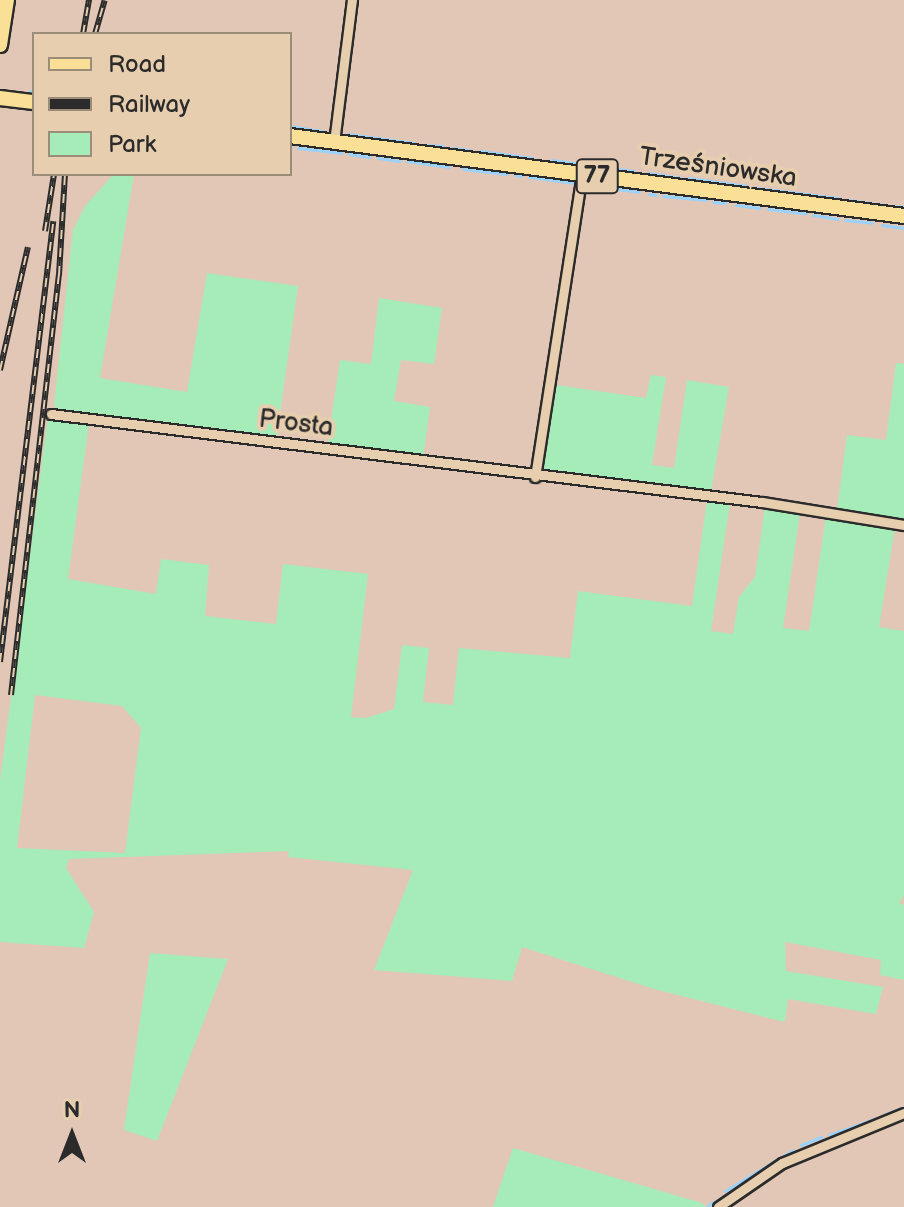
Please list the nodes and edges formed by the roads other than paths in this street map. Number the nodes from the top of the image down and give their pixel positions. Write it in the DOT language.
graph roads {
  1 [pos="7,0"];
  2 [pos="352,0"];
  3 [pos="0,45"];
  4 [pos="0,98"];
  5 [pos="32,102"];
  6 [pos="292,136"];
  7 [pos="334,142"];
  8 [pos="582,174"];
  9 [pos="904,216"];
  10 [pos="51,414"];
  11 [pos="535,477"];
  12 [pos="904,525"];
  13 [pos="904,1113"];
  14 [pos="718,1207"];
  1 -- 3 [label="main road"];
  2 -- 7 [label="street"];
  4 -- 5 [label="main road"];
  6 -- 7 [label="main road, Trześniowska / 77"];
  7 -- 8 [label="main road, Trześniowska / 77"];
  8 -- 9 [label="main road, Trześniowska / 77"];
  8 -- 11 [label="street"];
  10 -- 11 [label="street, Prosta"];
  11 -- 12 [label="street, Prosta"];
  13 -- 14 [label="street"];
}
